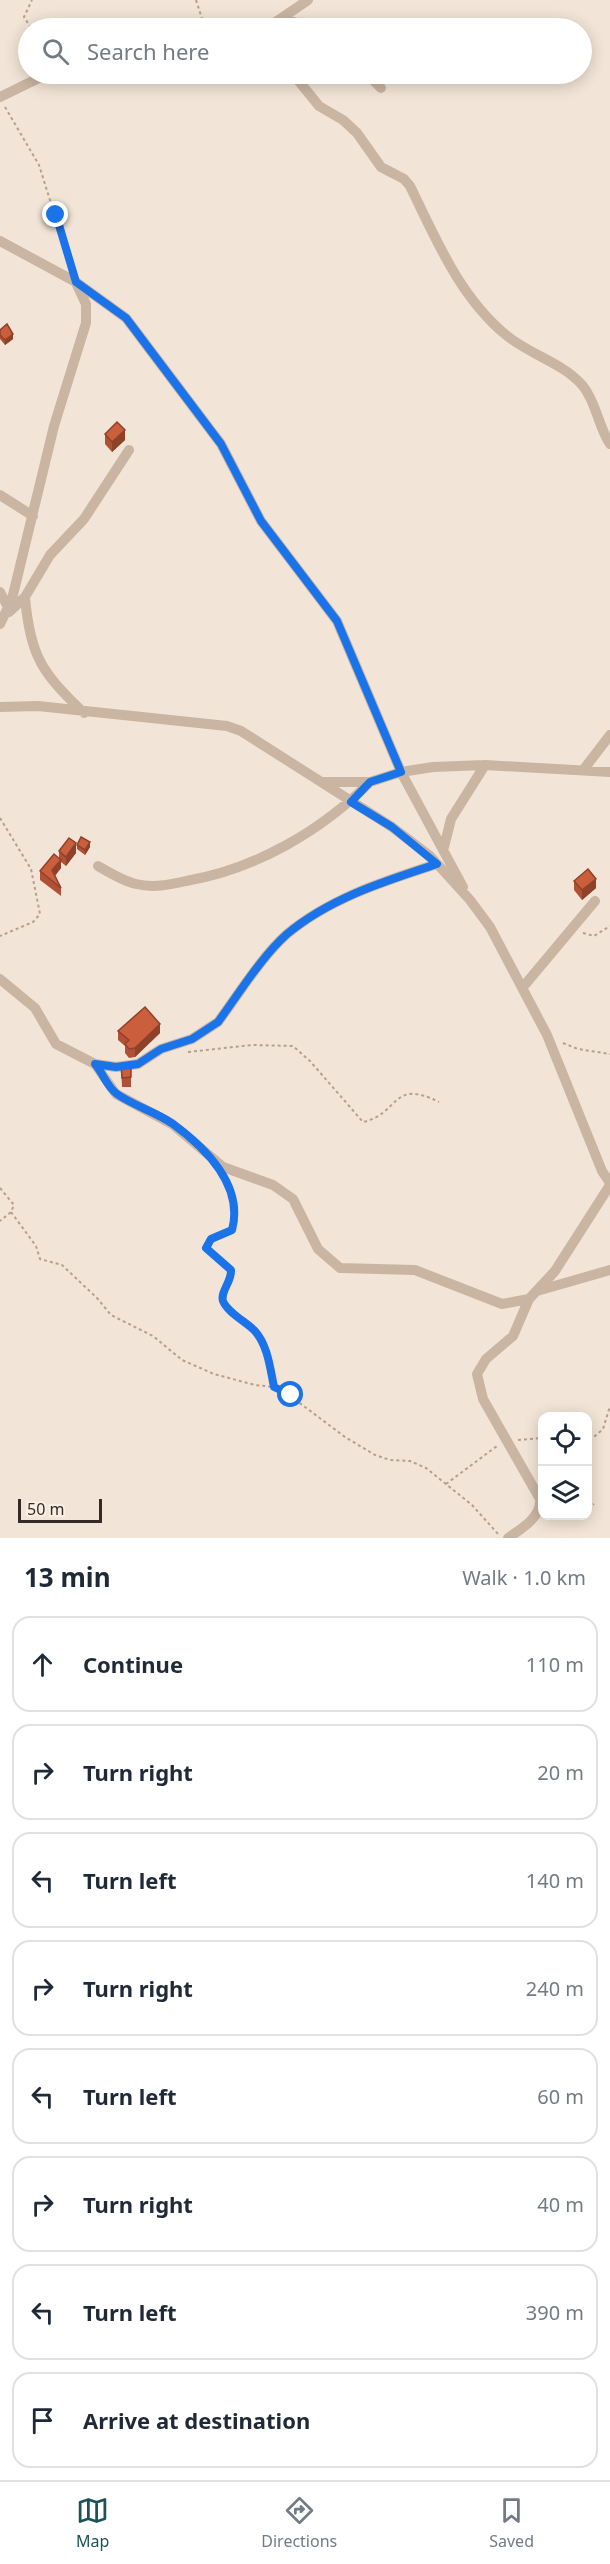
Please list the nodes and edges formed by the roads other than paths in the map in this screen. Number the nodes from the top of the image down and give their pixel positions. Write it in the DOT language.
graph roads {
  1 [pos="308,0"];
  2 [pos="284,17"];
  3 [pos="27,84"];
  4 [pos="301,84"];
  5 [pos="377,84"];
  6 [pos="381,88"];
  7 [pos="0,97"];
  8 [pos="0,241"];
  9 [pos="76,282"];
  10 [pos="610,444"];
  11 [pos="129,450"];
  12 [pos="0,495"];
  13 [pos="33,516"];
  14 [pos="0,592"];
  15 [pos="25,597"];
  16 [pos="8,611"];
  17 [pos="0,624"];
  18 [pos="0,707"];
  19 [pos="84,713"];
  20 [pos="610,735"];
  21 [pos="485,765"];
  22 [pos="584,769"];
  23 [pos="401,772"];
  24 [pos="610,772"];
  25 [pos="316,782"];
  26 [pos="370,782"];
  27 [pos="351,802"];
  28 [pos="444,847"];
  29 [pos="437,864"];
  30 [pos="98,866"];
  31 [pos="470,900"];
  32 [pos="595,901"];
  33 [pos="0,979"];
  34 [pos="523,987"];
  35 [pos="95,1064"];
  36 [pos="610,1184"];
  37 [pos="610,1270"];
  38 [pos="533,1295"];
  39 [pos="508,1538"];
  1 -- 2 [label="street"];
  3 -- 7 [label="street"];
  4 -- 10 [label="street"];
  5 -- 6 [label="street"];
  8 -- 9 [label="street"];
  9 -- 13 [label="street"];
  9 -- 23 [label="street"];
  11 -- 15 [label="street"];
  12 -- 13 [label="street"];
  13 -- 16 [label="street"];
  14 -- 16 [label="street"];
  15 -- 16 [label="street"];
  15 -- 19 [label="street"];
  16 -- 17 [label="street"];
  18 -- 19 [label="street"];
  19 -- 25 [label="street"];
  20 -- 22 [label="street"];
  21 -- 22 [label="street"];
  21 -- 23 [label="street"];
  21 -- 28 [label="street"];
  22 -- 24 [label="street"];
  23 -- 26 [label="street"];
  23 -- 28 [label="street"];
  25 -- 26 [label="street"];
  25 -- 27 [label="street"];
  26 -- 27 [label="street"];
  27 -- 29 [label="street"];
  27 -- 30 [label="street"];
  28 -- 31 [label="street"];
  29 -- 31 [label="street"];
  29 -- 35 [label="street"];
  31 -- 34 [label="street"];
  32 -- 34 [label="street"];
  33 -- 35 [label="street"];
  34 -- 36 [label="street"];
  35 -- 38 [label="street"];
  36 -- 38 [label="street"];
  37 -- 38 [label="street"];
  38 -- 39 [label="street"];
}
